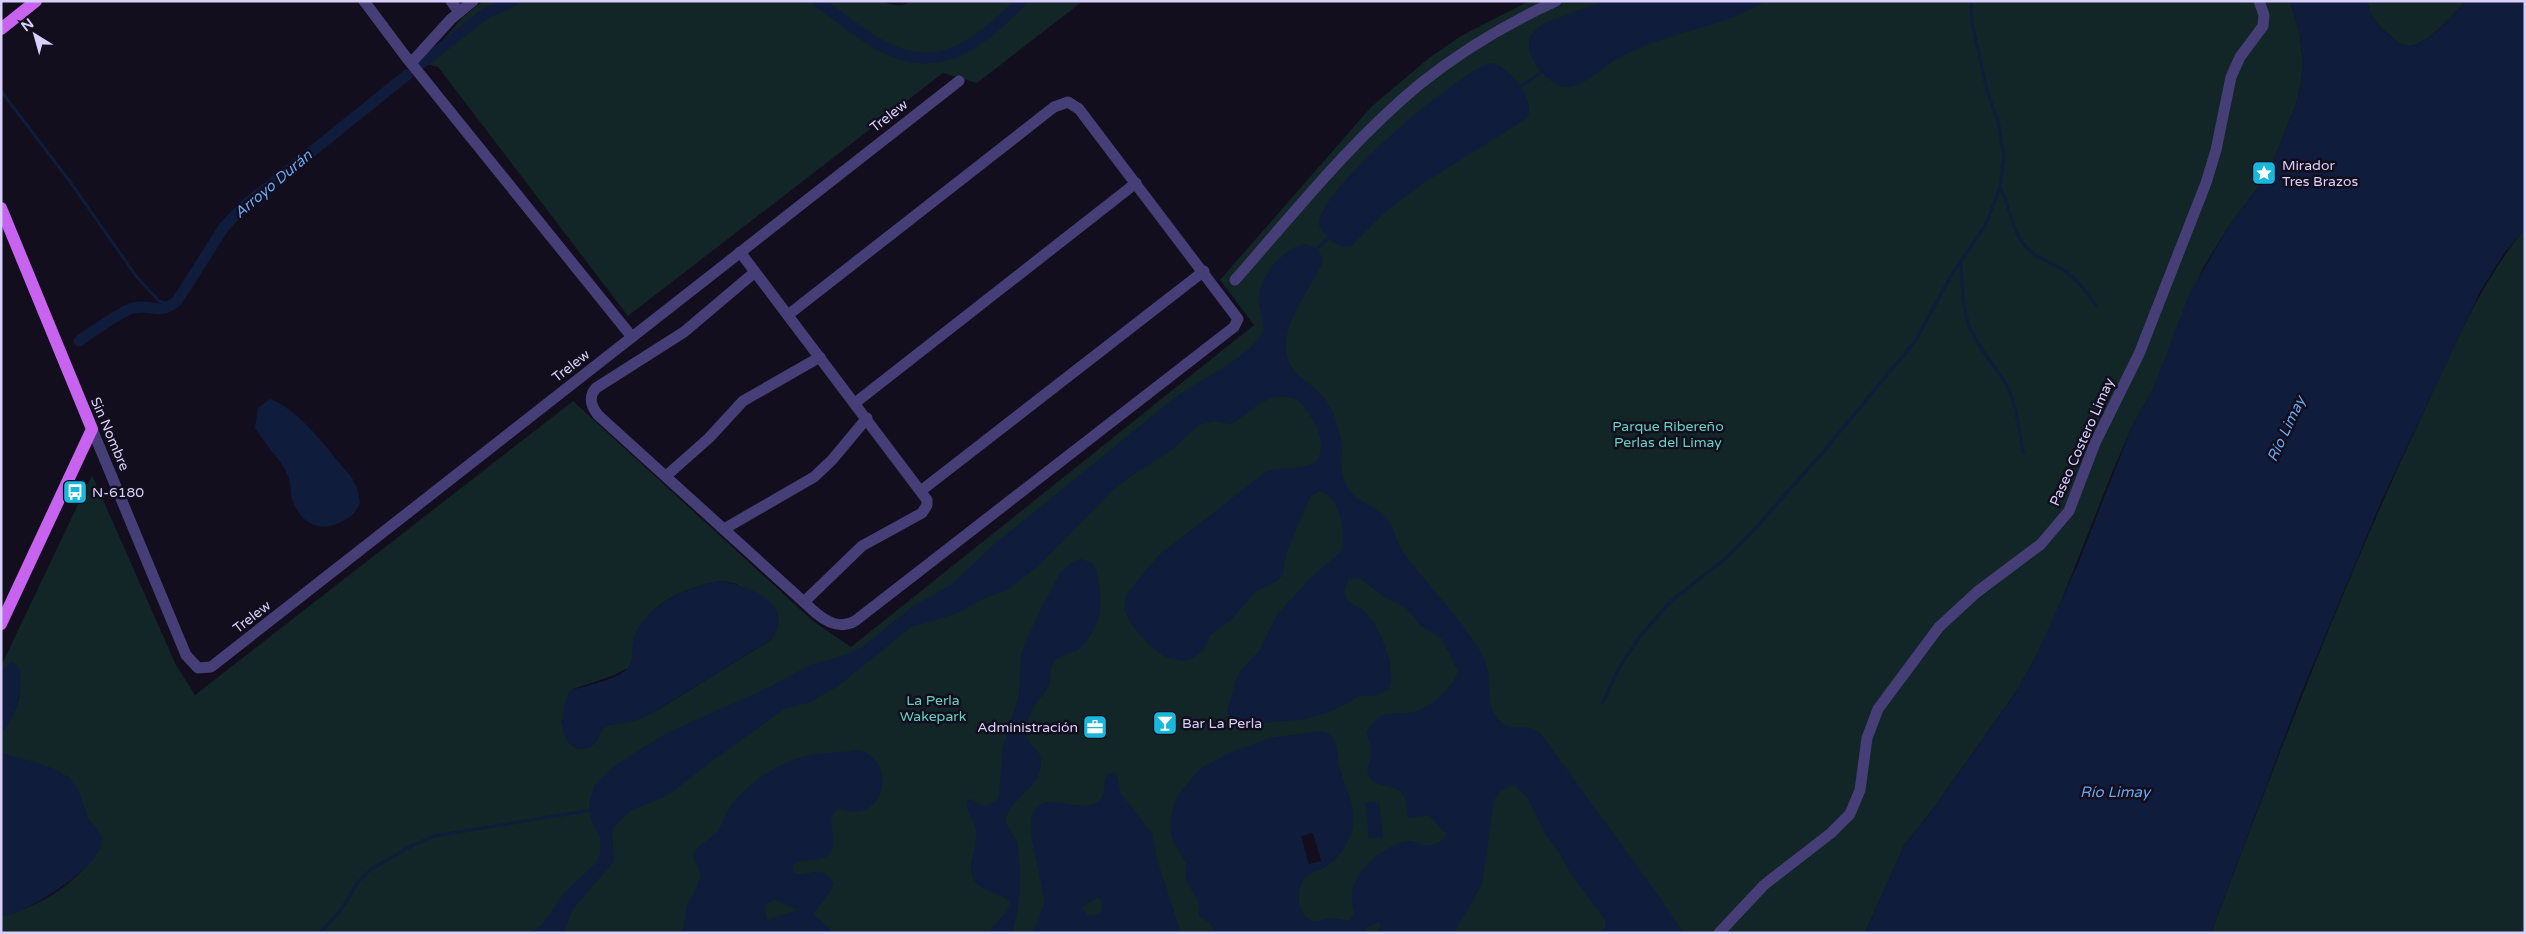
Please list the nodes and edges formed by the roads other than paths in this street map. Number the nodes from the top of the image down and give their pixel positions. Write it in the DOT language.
graph roads {
  1 [pos="36,1"];
  2 [pos="364,1"];
  3 [pos="451,1"];
  4 [pos="473,1"];
  5 [pos="1556,1"];
  6 [pos="2259,1"];
  7 [pos="459,12"];
  8 [pos="1,29"];
  9 [pos="410,63"];
  10 [pos="959,80"];
  11 [pos="1136,183"];
  12 [pos="1,208"];
  13 [pos="740,252"];
  14 [pos="1204,271"];
  15 [pos="755,272"];
  16 [pos="1235,280"];
  17 [pos="788,315"];
  18 [pos="632,337"];
  19 [pos="820,357"];
  20 [pos="855,403"];
  21 [pos="866,418"];
  22 [pos="92,429"];
  23 [pos="666,476"];
  24 [pos="922,490"];
  25 [pos="724,529"];
  26 [pos="804,602"];
  27 [pos="1,624"];
  28 [pos="198,668"];
  29 [pos="1719,933"];
  1 -- 8 [label="main road"];
  2 -- 9 [label="street"];
  3 -- 7 [label="street"];
  4 -- 7 [label="street"];
  5 -- 16 [label="street"];
  6 -- 29 [label="street, Paseo Costero Limay"];
  7 -- 9 [label="street"];
  9 -- 18 [label="street"];
  10 -- 13 [label="street, Trelew"];
  11 -- 14 [label="street"];
  11 -- 17 [label="street"];
  11 -- 20 [label="street"];
  12 -- 22 [label="main road, Sin Nombre"];
  13 -- 15 [label="street"];
  13 -- 18 [label="street, Trelew"];
  14 -- 24 [label="street"];
  14 -- 26 [label="street"];
  15 -- 17 [label="street"];
  15 -- 23 [label="street"];
  17 -- 19 [label="street"];
  18 -- 28 [label="street, Trelew"];
  19 -- 20 [label="street"];
  19 -- 23 [label="street"];
  20 -- 21 [label="street"];
  21 -- 24 [label="street"];
  21 -- 25 [label="street"];
  22 -- 27 [label="main road"];
  22 -- 28 [label="street, Sin Nombre"];
  23 -- 25 [label="street"];
  24 -- 26 [label="street"];
  25 -- 26 [label="street"];
}
